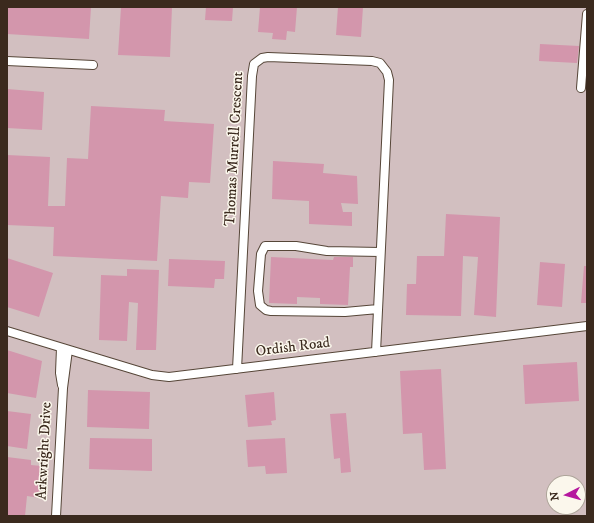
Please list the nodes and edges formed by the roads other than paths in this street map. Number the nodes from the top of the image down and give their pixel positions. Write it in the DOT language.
graph roads {
  1 [pos="587,14"];
  2 [pos="7,61"];
  3 [pos="93,65"];
  4 [pos="581,88"];
  5 [pos="380,252"];
  6 [pos="378,309"];
  7 [pos="587,326"];
  8 [pos="7,331"];
  9 [pos="64,349"];
  10 [pos="376,352"];
  11 [pos="237,369"];
  12 [pos="56,516"];
  1 -- 4 [label="street"];
  2 -- 3 [label="street"];
  5 -- 6 [label="street, Thomas Murrell Crescent"];
  5 -- 6 [label="street"];
  5 -- 11 [label="street, Thomas Murrell Crescent"];
  6 -- 10 [label="street, Thomas Murrell Crescent"];
  7 -- 10 [label="street, Ordish Road"];
  8 -- 9 [label="street, Ordish Road"];
  9 -- 11 [label="street, Ordish Road"];
  9 -- 12 [label="street, Arkwright Drive"];
  10 -- 11 [label="street, Ordish Road"];
}
